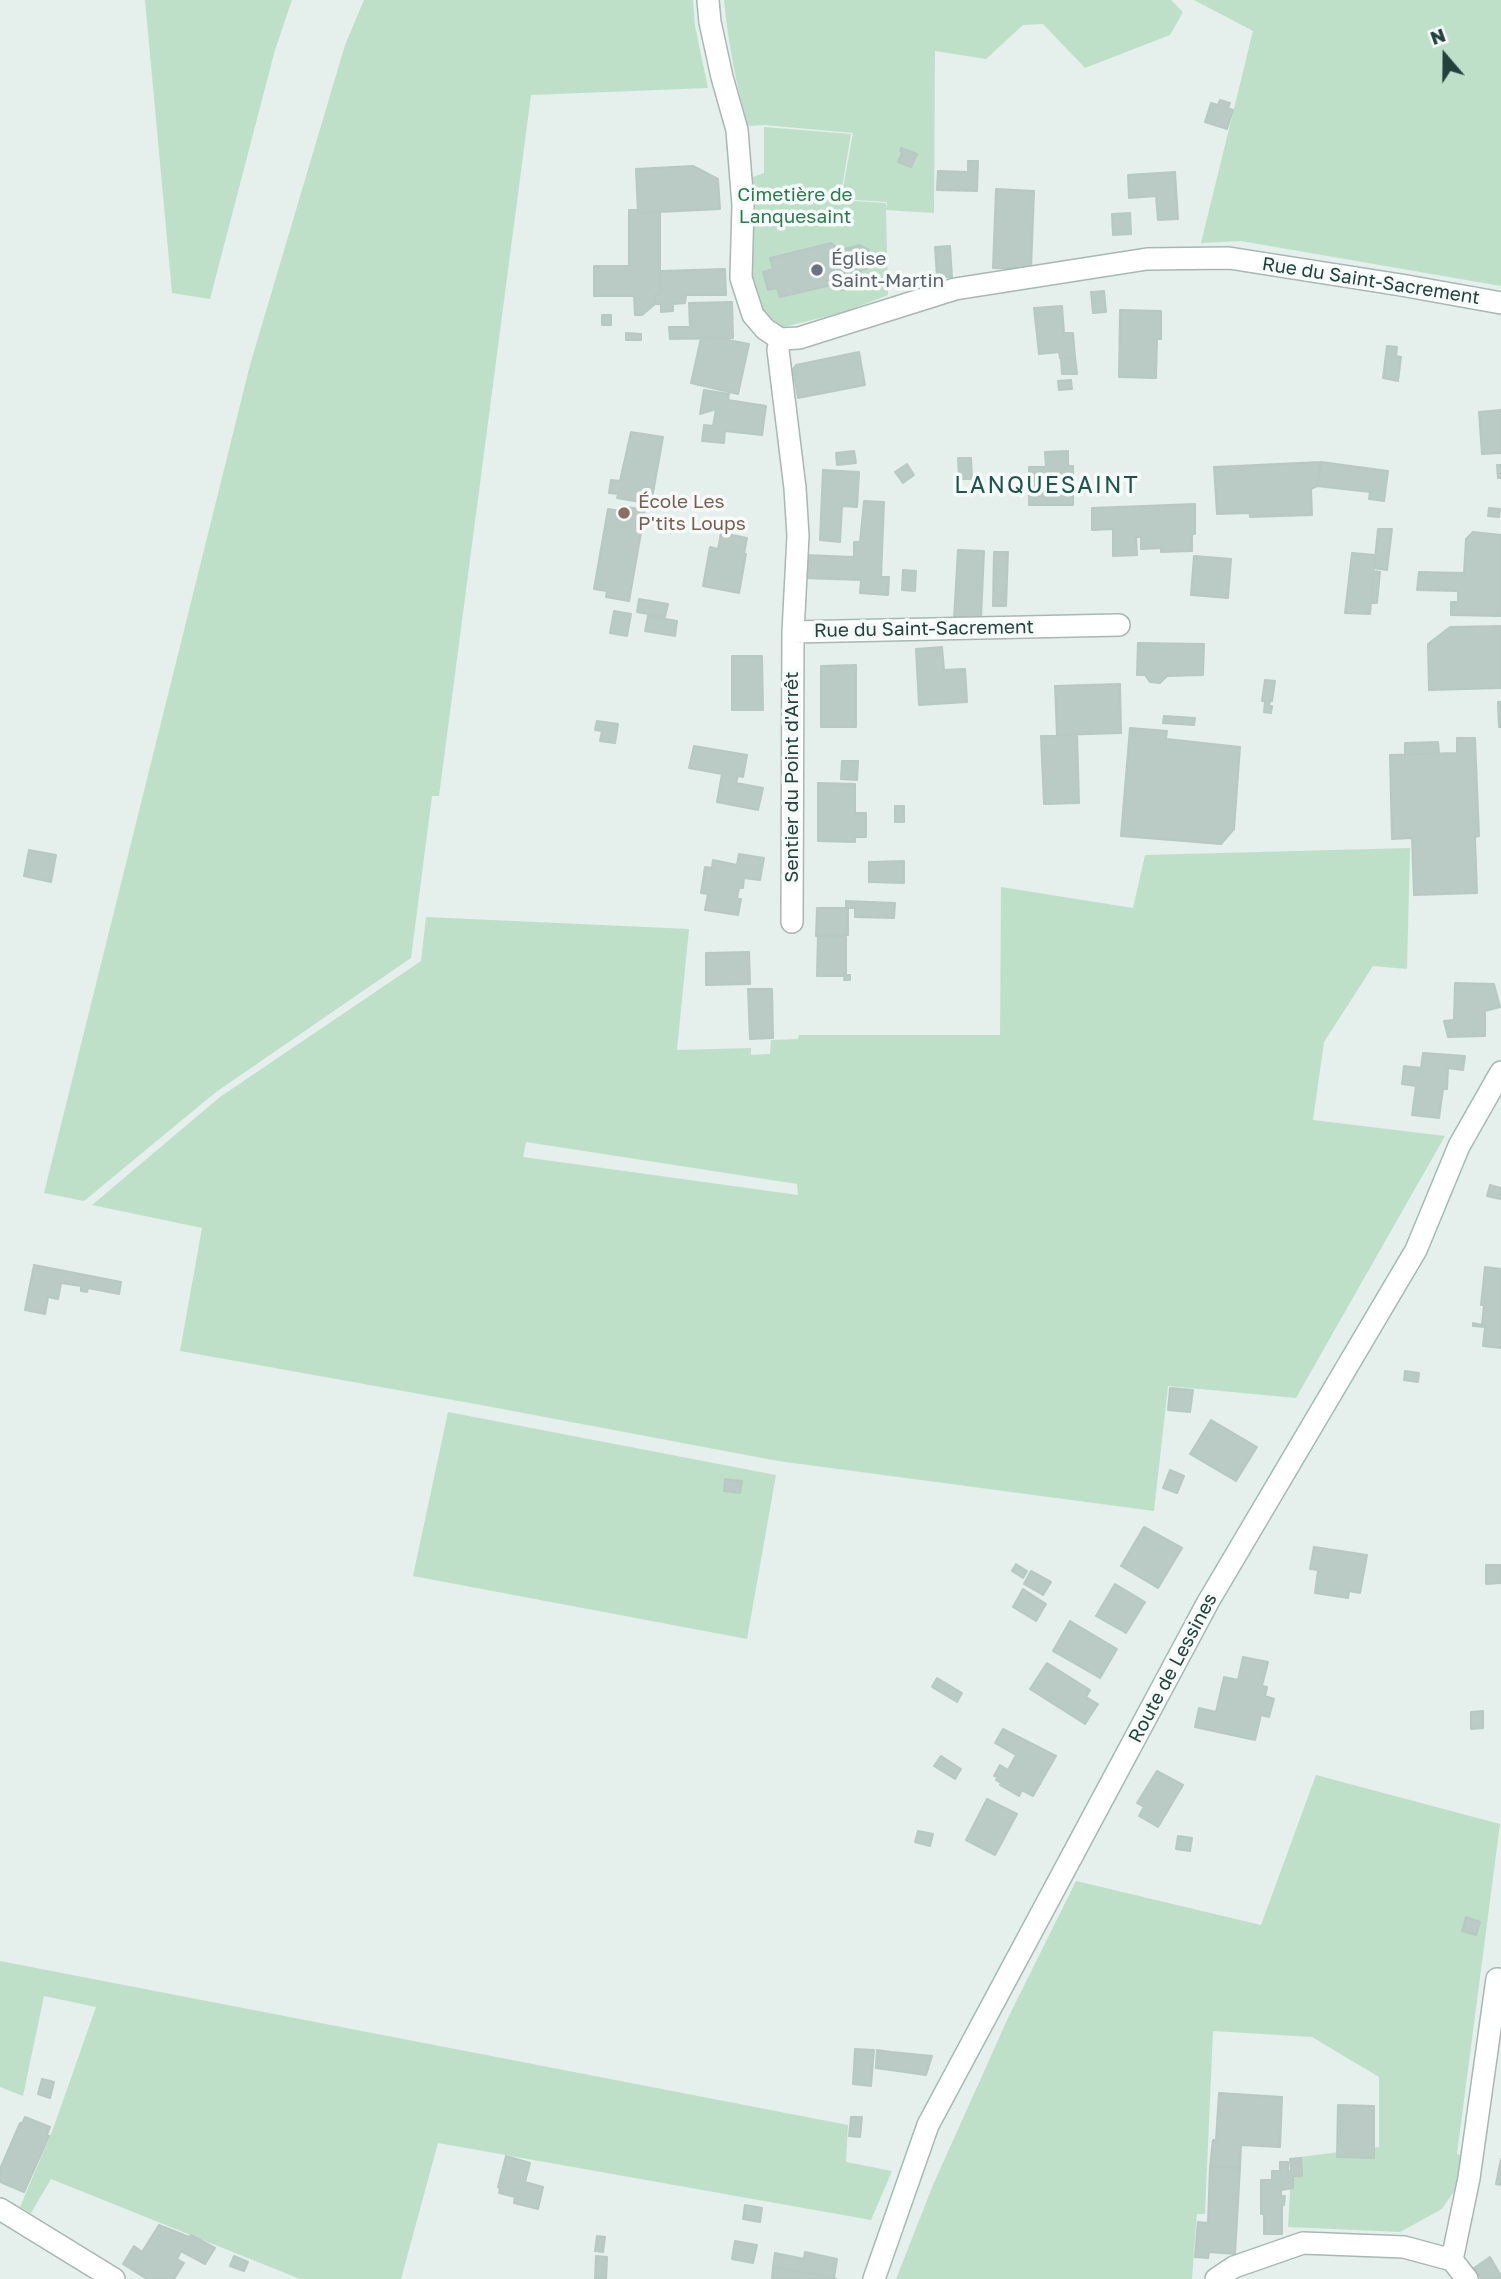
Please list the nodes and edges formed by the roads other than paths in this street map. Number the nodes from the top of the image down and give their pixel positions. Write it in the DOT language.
graph roads {
  1 [pos="708,0"];
  2 [pos="1501,303"];
  3 [pos="780,339"];
  4 [pos="1119,625"];
  5 [pos="793,632"];
  6 [pos="793,922"];
  7 [pos="1501,1072"];
  8 [pos="1497,1979"];
  9 [pos="0,2208"];
  10 [pos="1452,2260"];
  11 [pos="114,2279"];
  12 [pos="874,2279"];
  13 [pos="1216,2279"];
  14 [pos="1466,2279"];
  1 -- 3 [label="street"];
  2 -- 3 [label="street, Rue du Saint-Sacrement"];
  3 -- 5 [label="street, Rue du Saint-Sacrement"];
  4 -- 5 [label="street, Rue du Saint-Sacrement"];
  5 -- 6 [label="street, Sentier du Point d'Arrêt"];
  7 -- 12 [label="street, Route de Lessines"];
  8 -- 10 [label="street"];
  9 -- 11 [label="street"];
  10 -- 13 [label="street"];
  10 -- 14 [label="street"];
}
